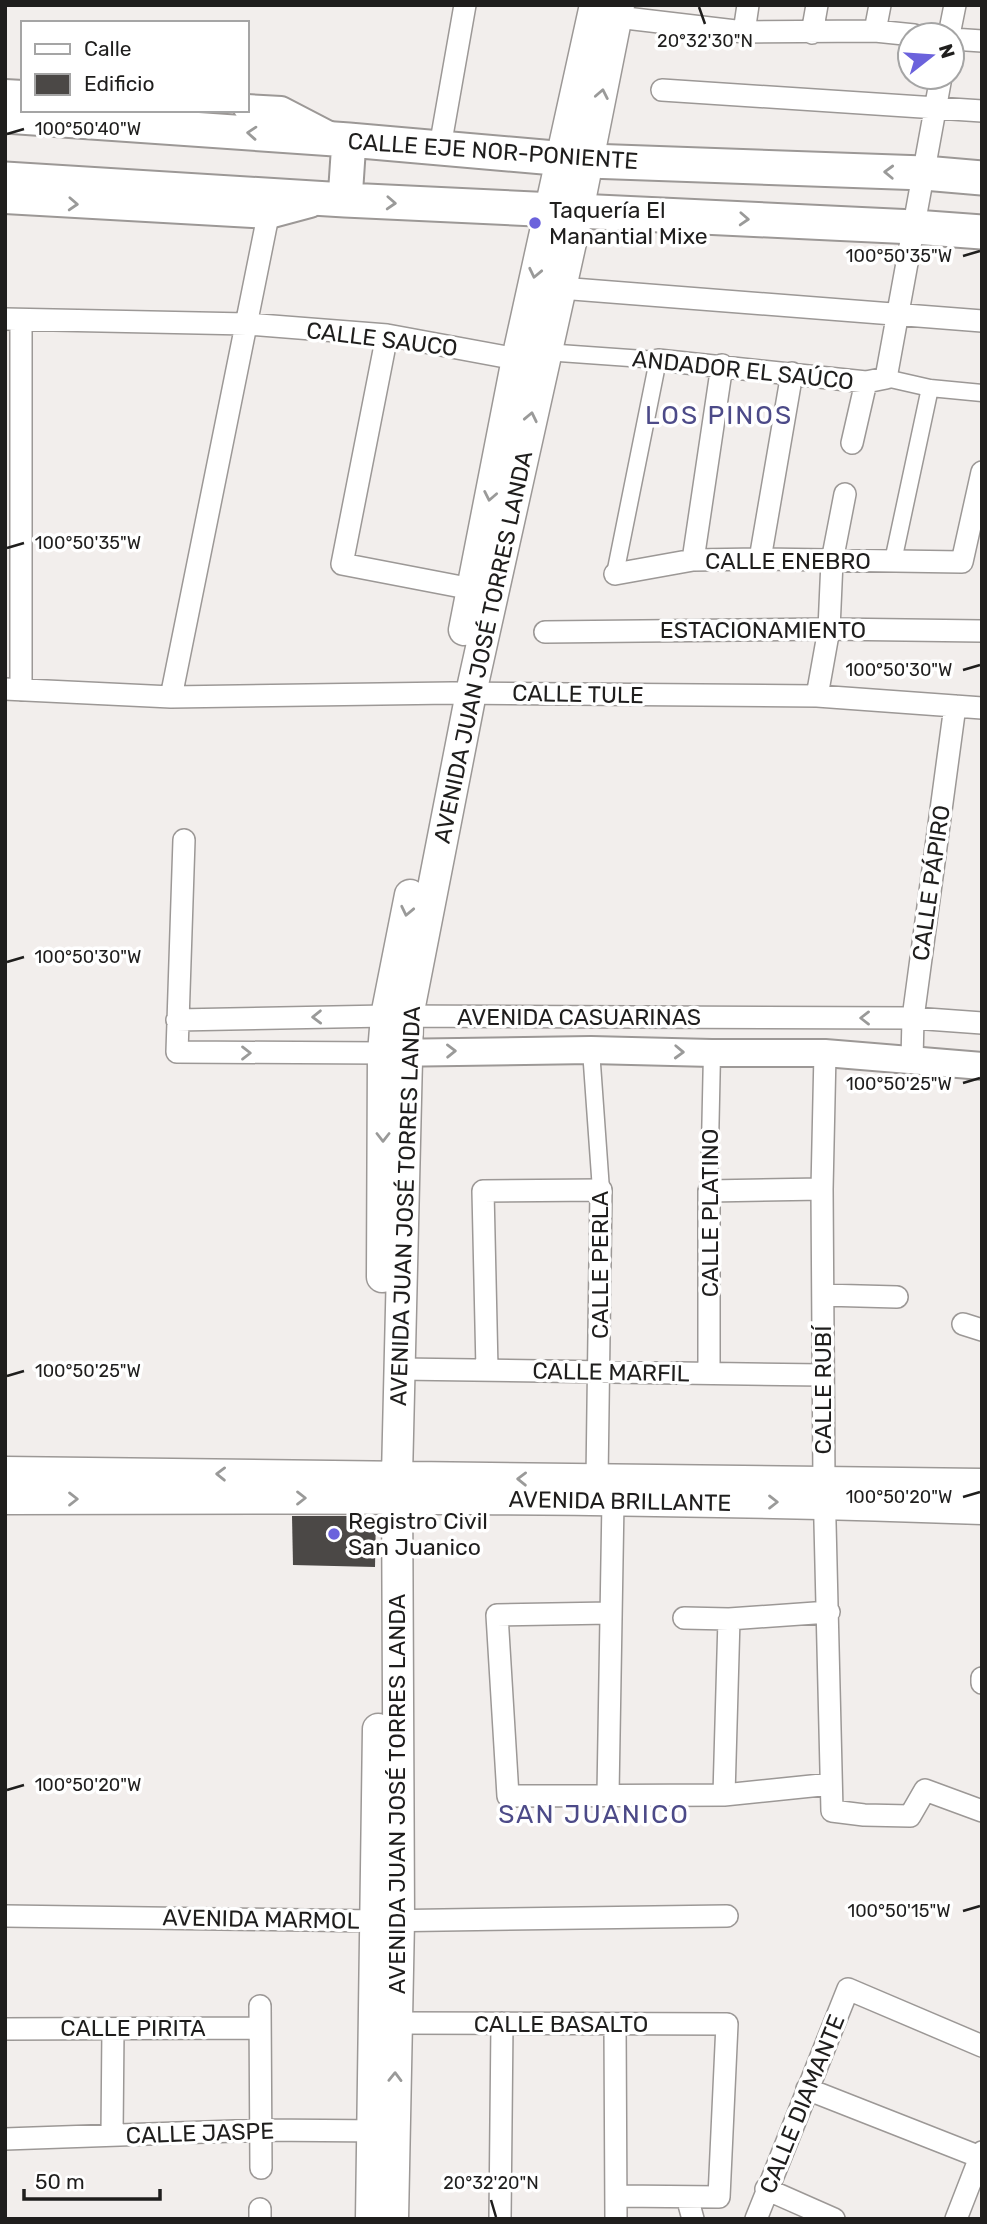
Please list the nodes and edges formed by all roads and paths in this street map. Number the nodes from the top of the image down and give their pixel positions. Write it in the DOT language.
graph roads {
  1 [pos="465,5"];
  2 [pos="748,5"];
  3 [pos="817,5"];
  4 [pos="880,5"];
  5 [pos="610,9"];
  6 [pos="676,15"];
  7 [pos="875,31"];
  8 [pos="744,32"];
  9 [pos="812,33"];
  10 [pos="896,33"];
  11 [pos="662,90"];
  12 [pos="939,91"];
  13 [pos="248,108"];
  14 [pos="936,108"];
  15 [pos="982,111"];
  16 [pos="5,117"];
  17 [pos="343,139"];
  18 [pos="440,147"];
  19 [pos="575,160"];
  20 [pos="924,173"];
  21 [pos="982,178"];
  22 [pos="5,179"];
  23 [pos="5,200"];
  24 [pos="336,200"];
  25 [pos="270,205"];
  26 [pos="564,211"];
  27 [pos="914,227"];
  28 [pos="982,232"];
  29 [pos="560,288"];
  30 [pos="899,314"];
  31 [pos="13,320"];
  32 [pos="982,321"];
  33 [pos="247,324"];
  34 [pos="387,335"];
  35 [pos="545,352"];
  36 [pos="517,359"];
  37 [pos="658,360"];
  38 [pos="722,365"];
  39 [pos="793,373"];
  40 [pos="876,380"];
  41 [pos="930,388"];
  42 [pos="982,393"];
  43 [pos="852,443"];
  44 [pos="982,472"];
  45 [pos="845,494"];
  46 [pos="760,559"];
  47 [pos="694,561"];
  48 [pos="832,561"];
  49 [pos="894,561"];
  50 [pos="615,574"];
  51 [pos="472,589"];
  52 [pos="829,629"];
  53 [pos="982,631"];
  54 [pos="545,632"];
  55 [pos="13,690"];
  56 [pos="461,693"];
  57 [pos="817,696"];
  58 [pos="171,697"];
  59 [pos="955,706"];
  60 [pos="982,708"];
  61 [pos="184,840"];
  62 [pos="397,1016"];
  63 [pos="913,1018"];
  64 [pos="177,1020"];
  65 [pos="982,1023"];
  66 [pos="591,1050"];
  67 [pos="395,1052"];
  68 [pos="712,1053"];
  69 [pos="824,1053"];
  70 [pos="912,1060"];
  71 [pos="982,1066"];
  72 [pos="822,1189"];
  73 [pos="601,1190"];
  74 [pos="709,1191"];
  75 [pos="823,1295"];
  76 [pos="897,1297"];
  77 [pos="400,1369"];
  78 [pos="487,1369"];
  79 [pos="600,1373"];
  80 [pos="709,1374"];
  81 [pos="823,1375"];
  82 [pos="5,1472"];
  83 [pos="982,1484"];
  84 [pos="390,1487"];
  85 [pos="605,1491"];
  86 [pos="824,1492"];
  87 [pos="5,1499"];
  88 [pos="982,1509"];
  89 [pos="829,1612"];
  90 [pos="610,1613"];
  91 [pos="684,1618"];
  92 [pos="729,1619"];
  93 [pos="831,1784"];
  94 [pos="608,1794"];
  95 [pos="724,1795"];
  96 [pos="982,1811"];
  97 [pos="5,1916"];
  98 [pos="727,1916"];
  99 [pos="388,1921"];
  100 [pos="260,2006"];
  101 [pos="395,2023"];
  102 [pos="502,2023"];
  103 [pos="615,2025"];
  104 [pos="260,2028"];
  105 [pos="5,2029"];
  106 [pos="113,2029"];
  107 [pos="982,2046"];
  108 [pos="807,2089"];
  109 [pos="260,2130"];
  110 [pos="383,2131"];
  111 [pos="112,2135"];
  112 [pos="5,2139"];
  113 [pos="981,2154"];
  114 [pos="261,2168"];
  115 [pos="766,2189"];
  116 [pos="617,2196"];
  117 [pos="687,2197"];
  118 [pos="371,2219"];
  119 [pos="393,2219"];
  120 [pos="500,2219"];
  121 [pos="616,2219"];
  122 [pos="693,2219"];
  123 [pos="756,2219"];
  124 [pos="834,2219"];
  125 [pos="956,2219"];
  1 -- 18 [label="street"];
  2 -- 8 [label="street"];
  3 -- 9 [label="street"];
  4 -- 7 [label="street"];
  5 -- 6 [label="street"];
  5 -- 19 [label="main road, AVENIDA JUAN JOSÉ TORRES LANDA"];
  6 -- 8 [label="street"];
  7 -- 9 [label="street"];
  7 -- 10 [label="street"];
  8 -- 9 [label="street"];
  11 -- 14 [label="street"];
  12 -- 14 [label="street"];
  13 -- 17 [label="street"];
  14 -- 15 [label="street"];
  14 -- 20 [label="street"];
  17 -- 16 [label="main road, CALLE EJE NOR-PONIENTE, one-way"];
  17 -- 18 [label="main road, CALLE EJE NOR-PONIENTE"];
  17 -- 24 [label="main road"];
  18 -- 19 [label="main road, CALLE EJE NOR-PONIENTE"];
  20 -- 19 [label="main road, CALLE EJE NOR-PONIENTE, one-way"];
  19 -- 26 [label="main road, AVENIDA JUAN JOSÉ TORRES LANDA"];
  20 -- 21 [label="main road, CALLE EJE NOR-PONIENTE"];
  20 -- 27 [label="street"];
  22 -- 25 [label="main road"];
  23 -- 25 [label="street, one-way"];
  24 -- 25 [label="main road"];
  24 -- 26 [label="main road, one-way"];
  25 -- 33 [label="street"];
  26 -- 27 [label="main road, one-way"];
  26 -- 29 [label="main road, AVENIDA JUAN JOSÉ TORRES LANDA"];
  26 -- 36 [label="main road, AVENIDA JUAN JOSÉ TORRES LANDA, one-way"];
  27 -- 28 [label="main road"];
  27 -- 30 [label="street"];
  29 -- 30 [label="street"];
  29 -- 35 [label="main road, AVENIDA JUAN JOSÉ TORRES LANDA"];
  30 -- 32 [label="street"];
  30 -- 40 [label="street"];
  31 -- 33 [label="street, CALLE SAUCO"];
  31 -- 55 [label="street"];
  33 -- 34 [label="street, CALLE SAUCO"];
  33 -- 58 [label="street"];
  34 -- 36 [label="street, CALLE SAUCO"];
  34 -- 51 [label="street"];
  35 -- 37 [label="street, ANDADOR EL SAÚCO"];
  56 -- 35 [label="main road, AVENIDA JUAN JOSÉ TORRES LANDA, one-way"];
  36 -- 51 [label="main road, AVENIDA JUAN JOSÉ TORRES LANDA, one-way"];
  37 -- 38 [label="street, ANDADOR EL SAÚCO"];
  37 -- 50 [label="street"];
  38 -- 39 [label="street, ANDADOR EL SAÚCO"];
  38 -- 47 [label="street"];
  39 -- 40 [label="street, ANDADOR EL SAÚCO"];
  39 -- 46 [label="street"];
  40 -- 41 [label="street, ANDADOR EL SAÚCO"];
  40 -- 43 [label="street"];
  41 -- 42 [label="street, ANDADOR EL SAÚCO"];
  41 -- 49 [label="street"];
  44 -- 49 [label="street, CALLE ENEBRO"];
  45 -- 48 [label="street"];
  46 -- 47 [label="street, CALLE ENEBRO"];
  46 -- 48 [label="street, CALLE ENEBRO"];
  47 -- 50 [label="street, CALLE ENEBRO"];
  48 -- 49 [label="street, CALLE ENEBRO"];
  48 -- 52 [label="street"];
  51 -- 56 [label="main road, AVENIDA JUAN JOSÉ TORRES LANDA"];
  52 -- 53 [label="street, ESTACIONAMIENTO"];
  52 -- 54 [label="street, ESTACIONAMIENTO"];
  52 -- 57 [label="street"];
  55 -- 58 [label="street, CALLE TULE"];
  56 -- 57 [label="street, CALLE TULE"];
  56 -- 58 [label="street, CALLE TULE"];
  56 -- 62 [label="main road, AVENIDA JUAN JOSÉ TORRES LANDA"];
  57 -- 59 [label="street, CALLE TULE"];
  59 -- 60 [label="street, CALLE TULE"];
  59 -- 63 [label="street, CALLE PÁPIRO"];
  61 -- 64 [label="street"];
  63 -- 62 [label="street, AVENIDA CASUARINAS, one-way"];
  62 -- 64 [label="street, AVENIDA CASUARINAS, one-way"];
  62 -- 67 [label="main road, AVENIDA JUAN JOSÉ TORRES LANDA"];
  63 -- 65 [label="street, AVENIDA CASUARINAS"];
  63 -- 70 [label="street, CALLE PÁPIRO"];
  64 -- 67 [label="street, AVENIDA CASUARINAS, one-way"];
  67 -- 66 [label="street, AVENIDA CASUARINAS, one-way"];
  66 -- 68 [label="street, AVENIDA CASUARINAS, one-way"];
  66 -- 73 [label="street, CALLE PERLA"];
  67 -- 77 [label="main road, AVENIDA JUAN JOSÉ TORRES LANDA"];
  67 -- 84 [label="main road, AVENIDA JUAN JOSÉ TORRES LANDA, one-way"];
  68 -- 69 [label="street, AVENIDA CASUARINAS"];
  68 -- 74 [label="street, CALLE PLATINO"];
  69 -- 70 [label="street, AVENIDA CASUARINAS"];
  69 -- 72 [label="street, CALLE RUBÍ"];
  70 -- 71 [label="street, AVENIDA CASUARINAS"];
  72 -- 74 [label="street"];
  72 -- 75 [label="street, CALLE RUBÍ"];
  73 -- 78 [label="street"];
  73 -- 79 [label="street, CALLE PERLA"];
  74 -- 80 [label="street, CALLE PLATINO"];
  75 -- 76 [label="street"];
  75 -- 81 [label="street, CALLE RUBÍ"];
  77 -- 78 [label="street, CALLE MARFIL"];
  77 -- 84 [label="main road, AVENIDA JUAN JOSÉ TORRES LANDA"];
  78 -- 79 [label="street, CALLE MARFIL"];
  79 -- 80 [label="street, CALLE MARFIL"];
  79 -- 85 [label="street, CALLE PERLA"];
  80 -- 81 [label="street, CALLE MARFIL"];
  81 -- 86 [label="street, CALLE RUBÍ"];
  84 -- 82 [label="main road, AVENIDA BRILLANTE, one-way"];
  83 -- 86 [label="main road, AVENIDA BRILLANTE"];
  84 -- 85 [label="main road, AVENIDA BRILLANTE"];
  87 -- 84 [label="main road, AVENIDA BRILLANTE, one-way"];
  84 -- 99 [label="main road, AVENIDA JUAN JOSÉ TORRES LANDA"];
  85 -- 86 [label="main road, AVENIDA BRILLANTE"];
  85 -- 90 [label="street, CALLE PERLA"];
  86 -- 88 [label="main road, AVENIDA BRILLANTE"];
  86 -- 89 [label="street, CALLE RUBÍ"];
  89 -- 92 [label="street"];
  89 -- 93 [label="street, CALLE RUBÍ"];
  90 -- 94 [label="street, CALLE PERLA"];
  90 -- 94 [label="street"];
  91 -- 92 [label="street"];
  92 -- 95 [label="street"];
  93 -- 95 [label="street"];
  93 -- 96 [label="street, CALLE RUBÍ"];
  94 -- 95 [label="street"];
  97 -- 99 [label="street, AVENIDA MARMOL"];
  98 -- 99 [label="street, AVENIDA MARMOL"];
  99 -- 101 [label="main road, AVENIDA JUAN JOSÉ TORRES LANDA"];
  99 -- 110 [label="main road, AVENIDA JUAN JOSÉ TORRES LANDA"];
  100 -- 104 [label="street"];
  101 -- 102 [label="street, CALLE BASALTO"];
  110 -- 101 [label="main road, AVENIDA JUAN JOSÉ TORRES LANDA, one-way"];
  102 -- 103 [label="street, CALLE BASALTO"];
  102 -- 120 [label="street"];
  103 -- 116 [label="street"];
  103 -- 117 [label="street, CALLE BASALTO"];
  104 -- 106 [label="street, CALLE PIRITA"];
  104 -- 109 [label="street"];
  105 -- 106 [label="street, CALLE PIRITA"];
  106 -- 111 [label="street"];
  107 -- 108 [label="street, CALLE DIAMANTE"];
  108 -- 113 [label="street"];
  108 -- 115 [label="street, CALLE DIAMANTE"];
  109 -- 110 [label="street, CALLE JASPE"];
  109 -- 111 [label="street, CALLE JASPE"];
  109 -- 114 [label="street"];
  110 -- 118 [label="main road, AVENIDA JUAN JOSÉ TORRES LANDA"];
  110 -- 119 [label="main road, AVENIDA JUAN JOSÉ TORRES LANDA"];
  111 -- 112 [label="street, CALLE JASPE"];
  113 -- 125 [label="street"];
  115 -- 123 [label="street, CALLE DIAMANTE"];
  115 -- 124 [label="street"];
  116 -- 117 [label="street"];
  116 -- 121 [label="street"];
  117 -- 122 [label="street"];
}
